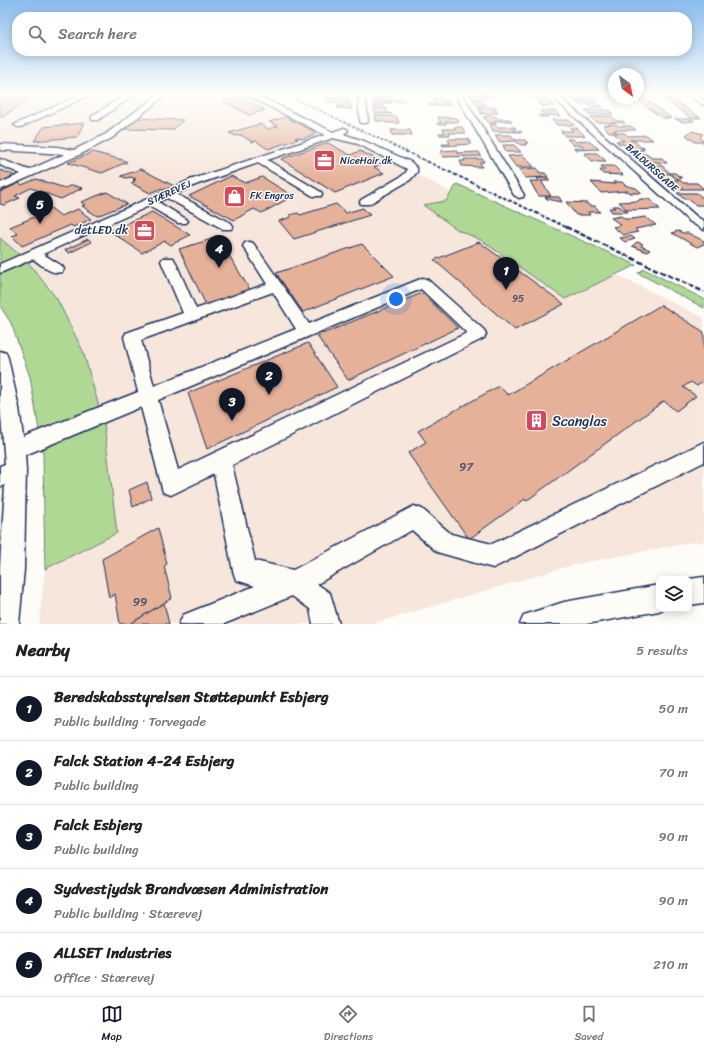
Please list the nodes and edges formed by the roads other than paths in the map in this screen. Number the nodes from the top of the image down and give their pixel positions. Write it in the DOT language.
graph roads {
  1 [pos="22,122"];
  2 [pos="127,122"];
  3 [pos="306,122"];
  4 [pos="475,122"];
  5 [pos="584,122"];
  6 [pos="18,124"];
  7 [pos="344,131"];
  8 [pos="332,135"];
  9 [pos="0,147"];
  10 [pos="76,153"];
  11 [pos="258,159"];
  12 [pos="0,162"];
  13 [pos="30,174"];
  14 [pos="0,187"];
  15 [pos="168,194"];
  16 [pos="316,194"];
  17 [pos="519,195"];
  18 [pos="150,202"];
  19 [pos="365,202"];
  20 [pos="182,221"];
  21 [pos="227,226"];
  22 [pos="704,226"];
  23 [pos="249,246"];
  24 [pos="34,254"];
  25 [pos="168,261"];
  26 [pos="0,269"];
  27 [pos="56,269"];
  28 [pos="276,286"];
  29 [pos="191,315"];
  30 [pos="306,331"];
  31 [pos="0,358"];
  32 [pos="148,396"];
  33 [pos="704,452"];
  34 [pos="221,460"];
  35 [pos="10,466"];
  36 [pos="294,583"];
  37 [pos="704,590"];
  38 [pos="692,592"];
  39 [pos="656,599"];
  40 [pos="6,624"];
  41 [pos="192,624"];
  42 [pos="326,624"];
  43 [pos="533,624"];
  1 -- 6 [label="street"];
  2 -- 10 [label="street"];
  3 -- 8 [label="street"];
  4 -- 17 [label="street"];
  5 -- 22 [label="street, BALDURSGADE"];
  7 -- 8 [label="street, STÆREVEJ"];
  8 -- 11 [label="street, STÆREVEJ"];
  8 -- 19 [label="street"];
  9 -- 10 [label="street"];
  10 -- 13 [label="street"];
  11 -- 15 [label="street, STÆREVEJ"];
  11 -- 16 [label="street"];
  12 -- 13 [label="street"];
  13 -- 14 [label="street"];
  15 -- 18 [label="street, STÆREVEJ"];
  15 -- 21 [label="street"];
  18 -- 20 [label="street"];
  18 -- 24 [label="street, STÆREVEJ"];
  23 -- 28 [label="street"];
  24 -- 26 [label="street, STÆREVEJ"];
  24 -- 27 [label="street"];
  25 -- 29 [label="street"];
  28 -- 29 [label="street"];
  28 -- 30 [label="street"];
  29 -- 32 [label="street"];
  30 -- 32 [label="street"];
  30 -- 34 [label="street"];
  31 -- 35 [label="street"];
  32 -- 34 [label="street"];
  32 -- 35 [label="street"];
  33 -- 36 [label="street"];
  34 -- 36 [label="street"];
  35 -- 40 [label="street"];
  36 -- 41 [label="street"];
  36 -- 42 [label="street"];
  37 -- 38 [label="street"];
  39 -- 43 [label="street"];
}
